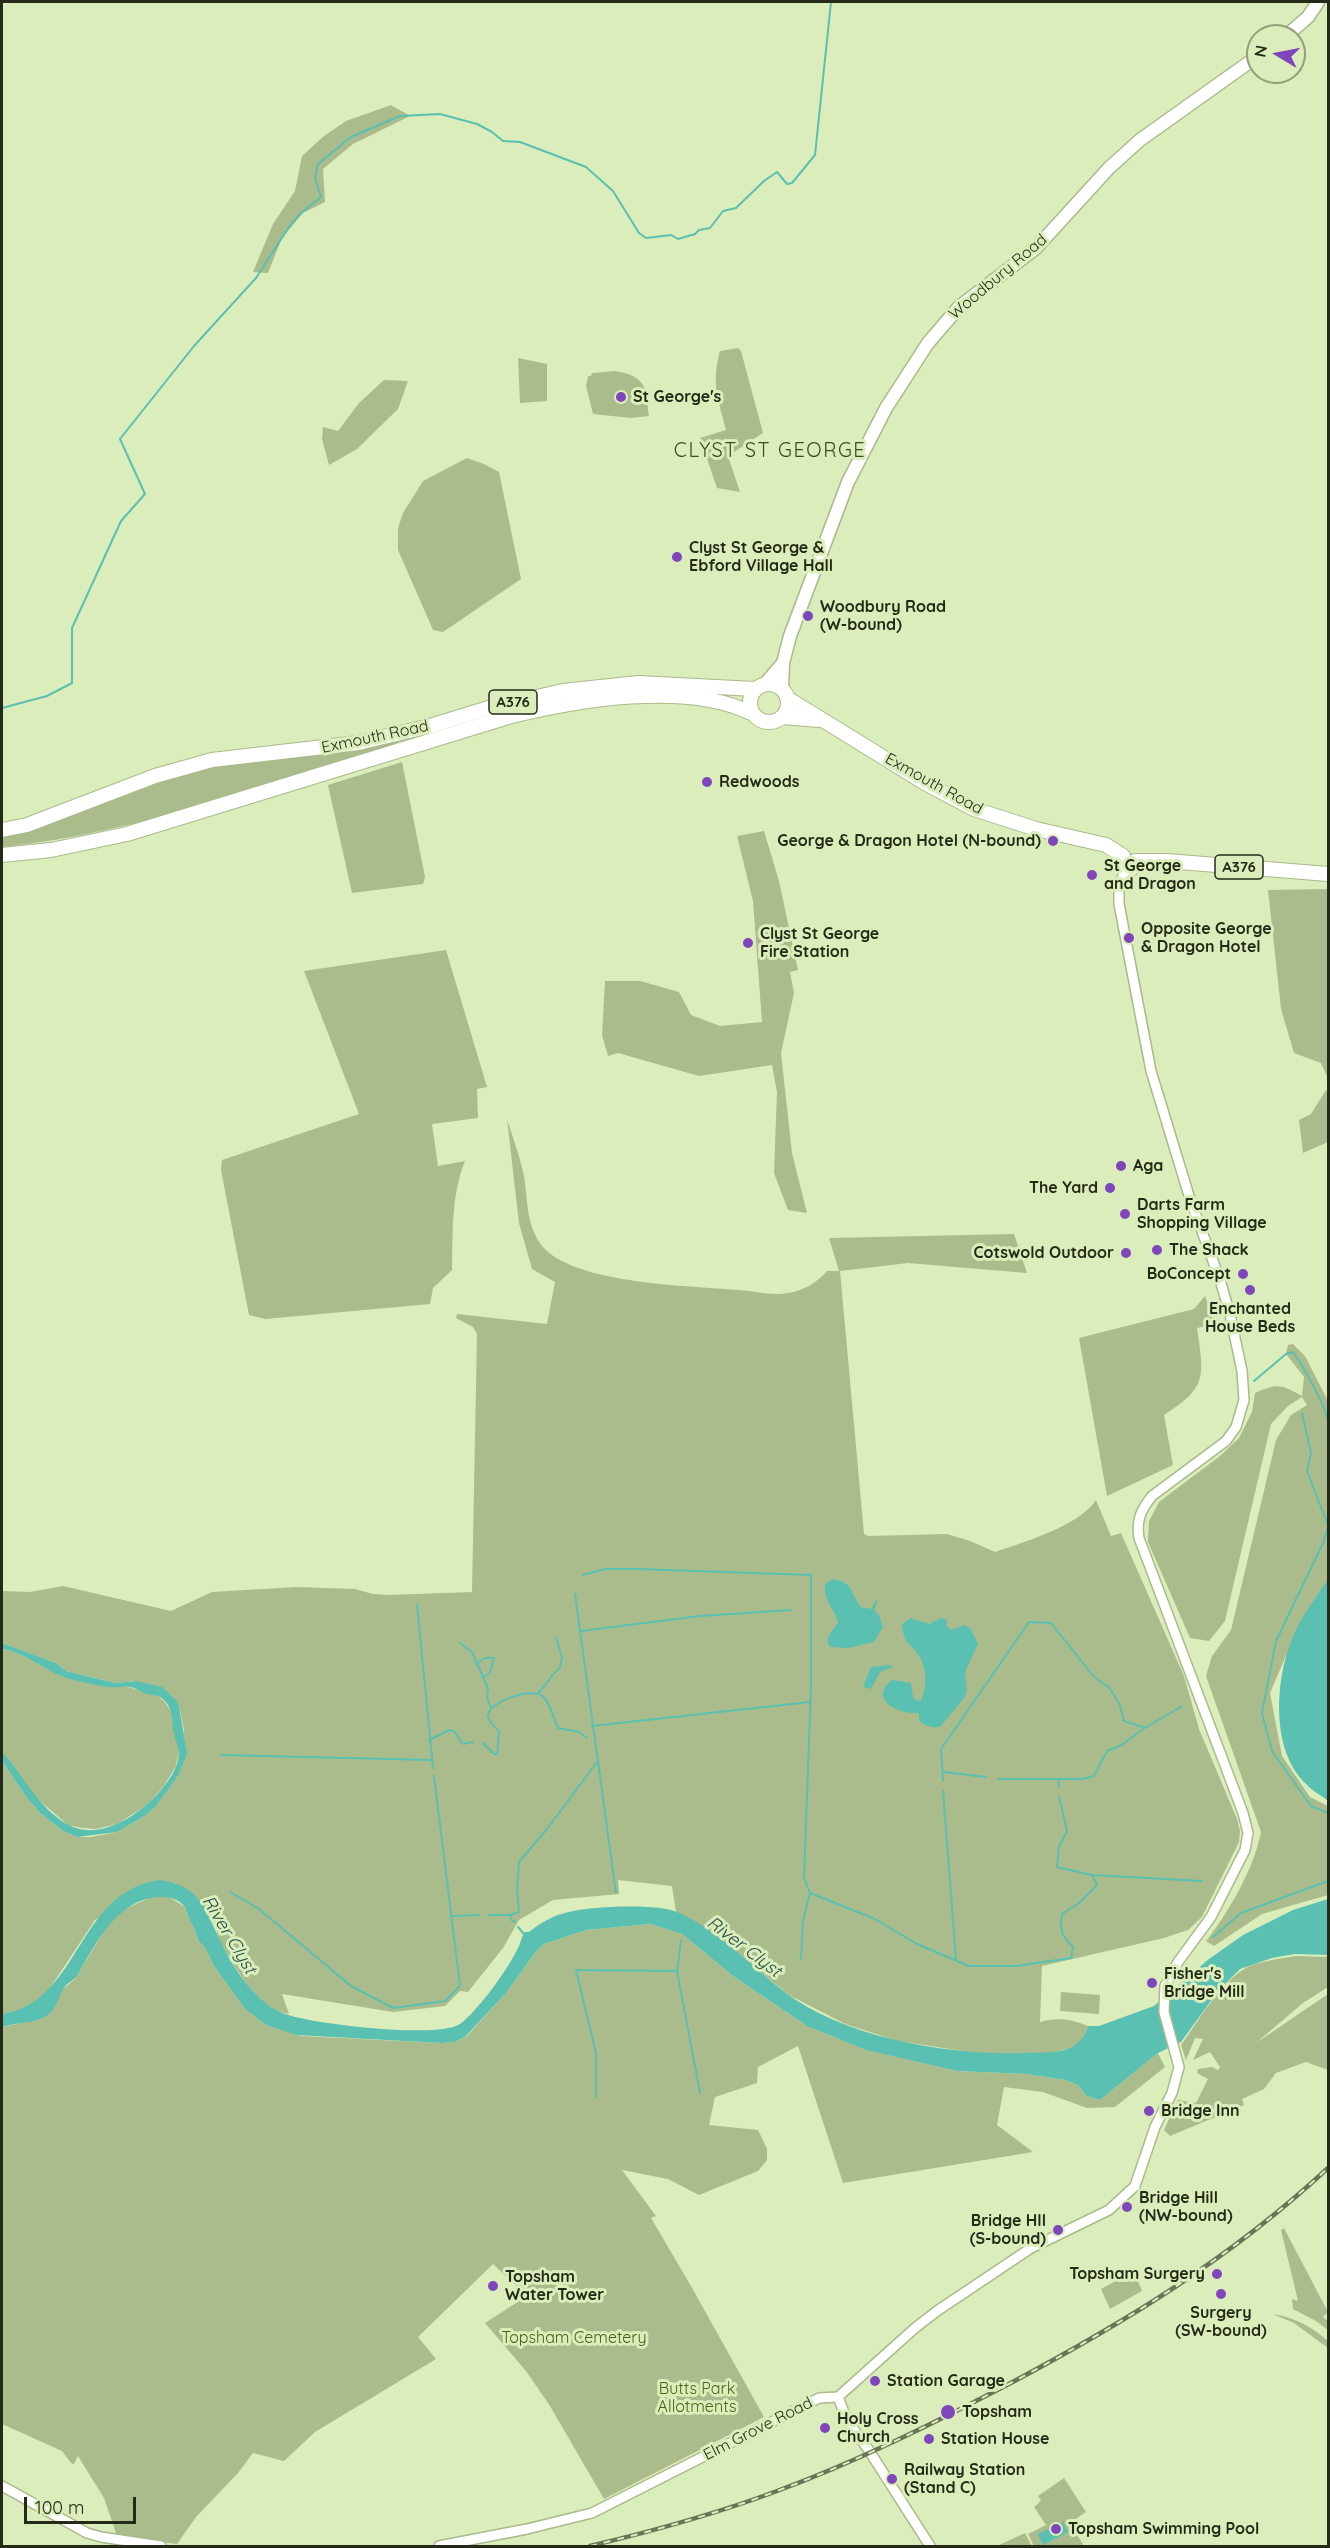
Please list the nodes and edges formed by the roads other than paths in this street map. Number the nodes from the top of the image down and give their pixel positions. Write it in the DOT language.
graph roads {
  1 [pos="1318,2"];
  2 [pos="1300,24"];
  3 [pos="1246,65"];
  4 [pos="783,663"];
  5 [pos="760,686"];
  6 [pos="785,694"];
  7 [pos="752,713"];
  8 [pos="782,717"];
  9 [pos="819,720"];
  10 [pos="2,830"];
  11 [pos="2,855"];
  12 [pos="1128,862"];
  13 [pos="1329,874"];
  14 [pos="838,2397"];
  15 [pos="2,2486"];
  16 [pos="162,2547"];
  17 [pos="439,2547"];
  18 [pos="930,2547"];
  1 -- 2 [label="main road"];
  3 -- 4 [label="main road, Woodbury Road"];
  4 -- 5 [label="main road"];
  4 -- 6 [label="main road"];
  5 -- 6 [label="highway"];
  5 -- 7 [label="highway"];
  5 -- 10 [label="highway, Exmouth Road / A376"];
  6 -- 8 [label="highway"];
  6 -- 9 [label="highway, A376"];
  7 -- 8 [label="highway"];
  7 -- 11 [label="highway, Exmouth Road / A376"];
  8 -- 9 [label="highway, A376"];
  9 -- 12 [label="highway, Exmouth Road / A376"];
  12 -- 13 [label="highway, Exmouth Road / A376"];
  12 -- 14 [label="street"];
  14 -- 17 [label="street, Elm Grove Road"];
  14 -- 18 [label="street"];
  15 -- 16 [label="street"];
}
